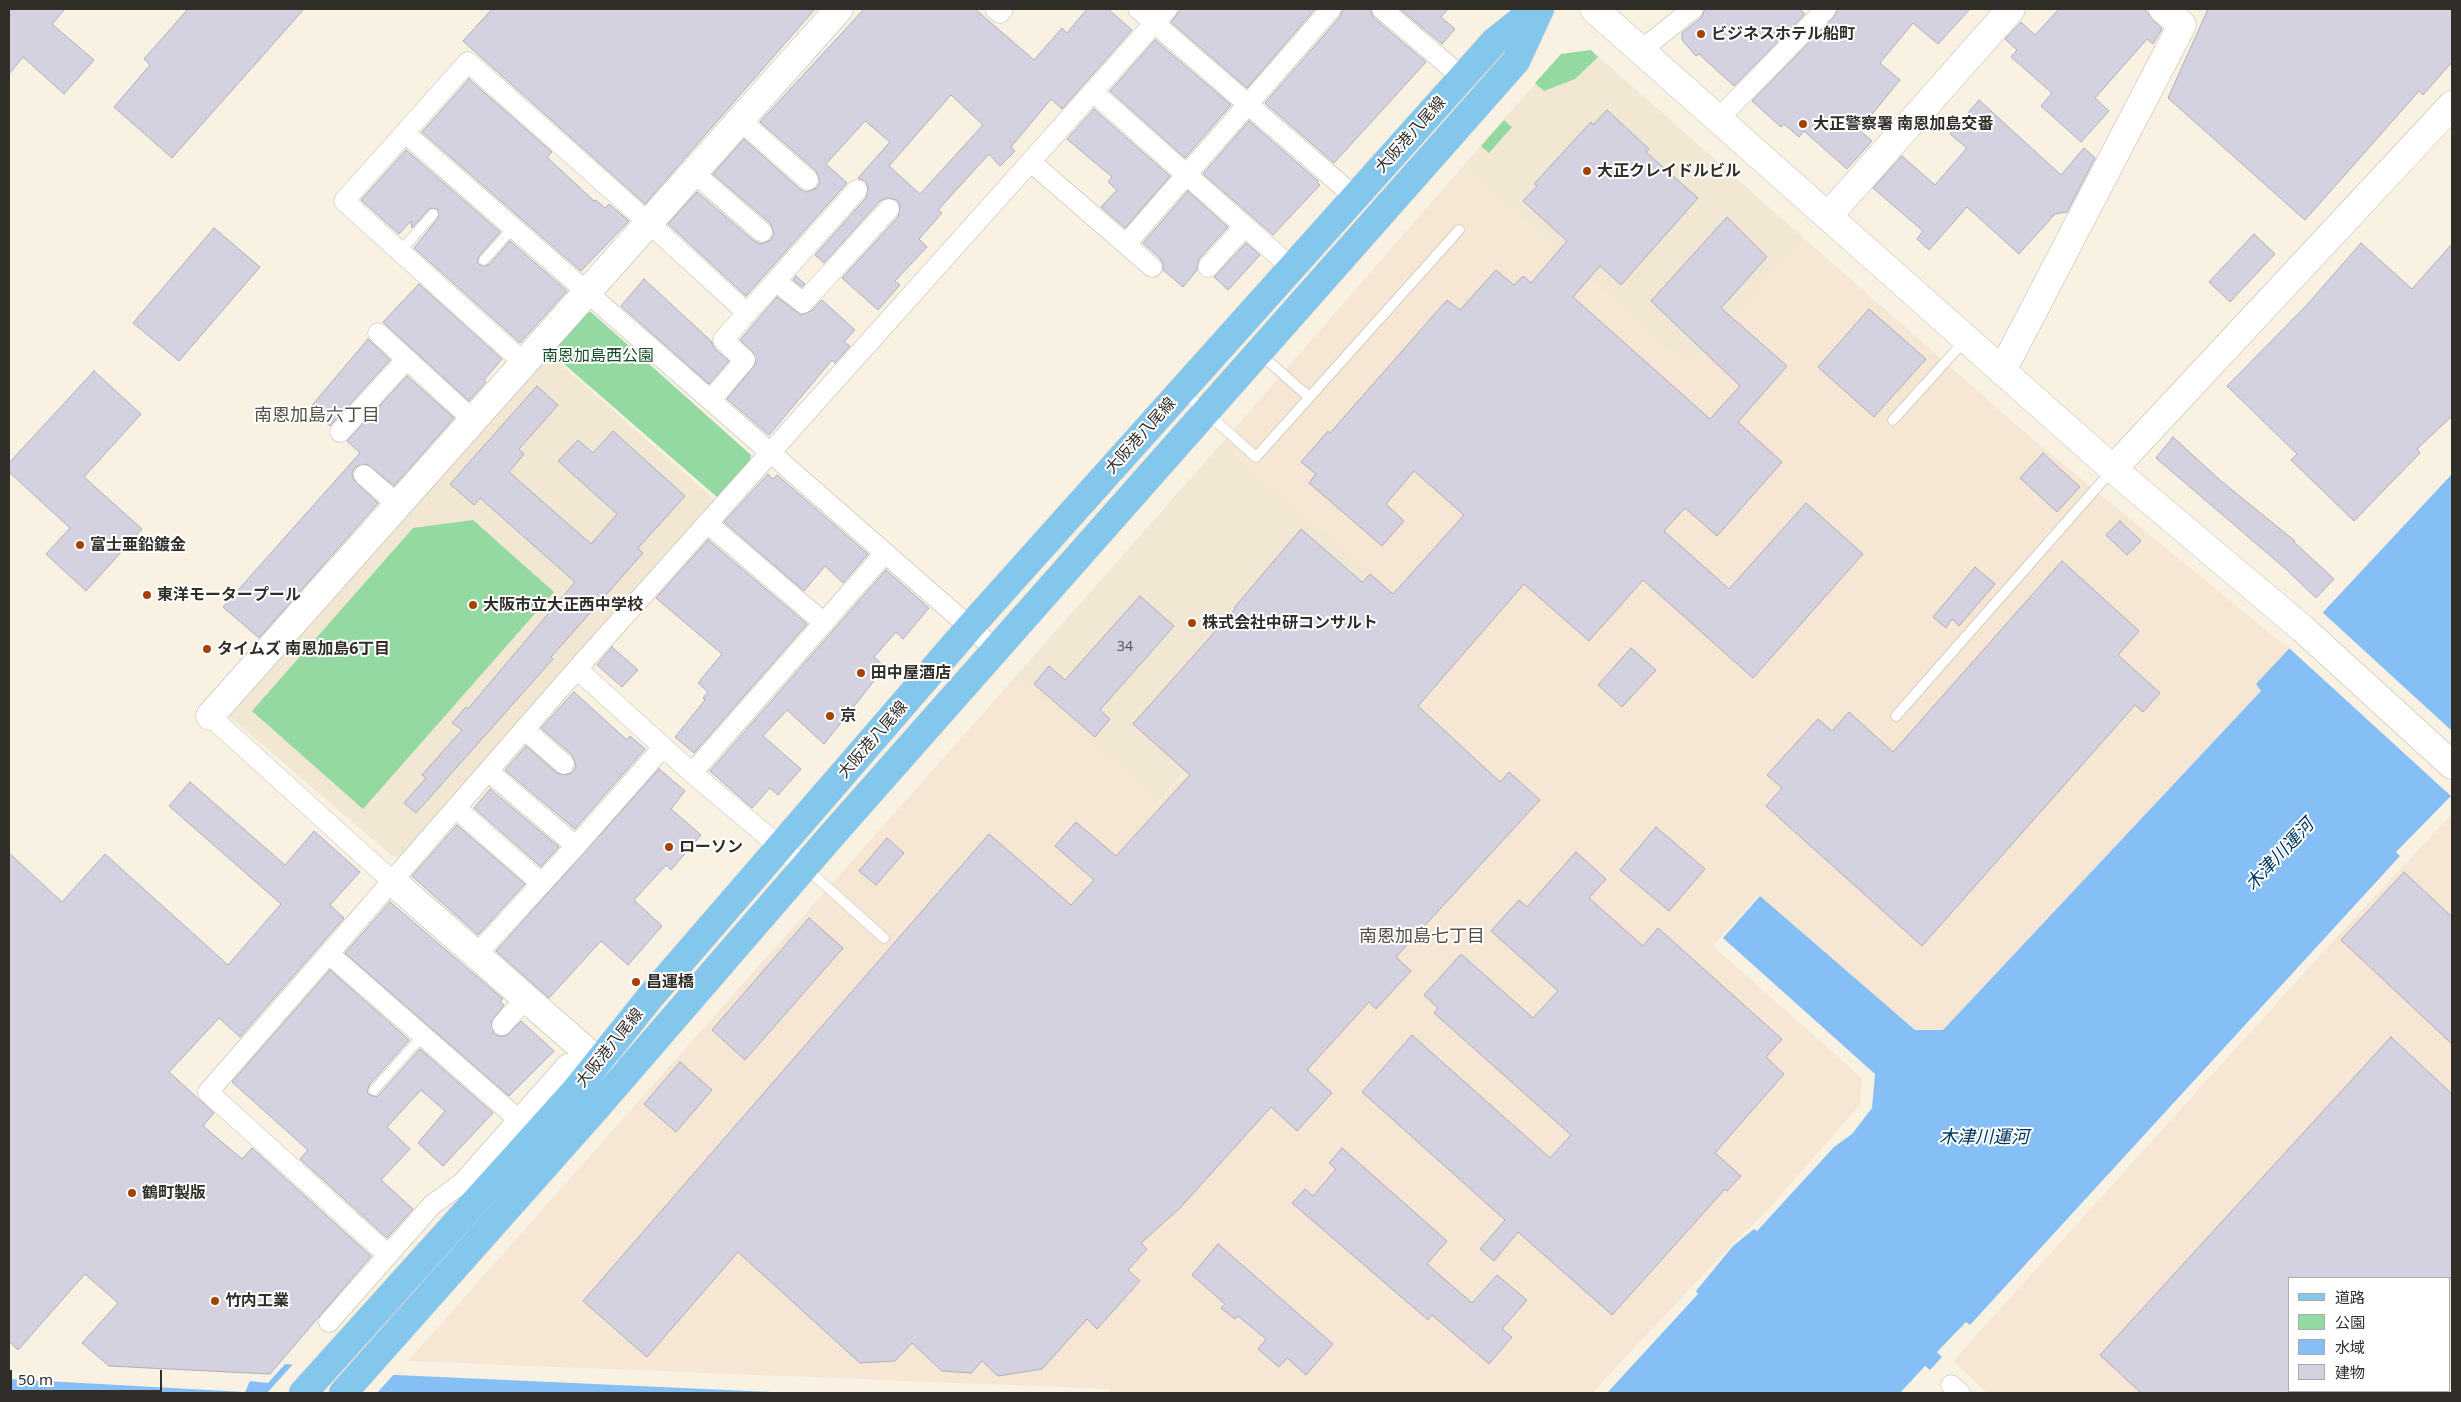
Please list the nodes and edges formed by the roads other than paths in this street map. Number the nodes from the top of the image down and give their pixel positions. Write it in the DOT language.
graph roads {
  1 [pos="839,9"];
  2 [pos="995,9"];
  3 [pos="1004,9"];
  4 [pos="1138,9"];
  5 [pos="1331,9"];
  6 [pos="1382,9"];
  7 [pos="1535,9"];
  8 [pos="1540,9"];
  9 [pos="1594,9"];
  10 [pos="1693,9"];
  11 [pos="1826,9"];
  12 [pos="2011,9"];
  13 [pos="2163,9"];
  14 [pos="1161,16"];
  15 [pos="1641,50"];
  16 [pos="1462,77"];
  17 [pos="1094,92"];
  18 [pos="1247,104"];
  19 [pos="2452,105"];
  20 [pos="1719,118"];
  21 [pos="740,120"];
  22 [pos="405,133"];
  23 [pos="1030,162"];
  24 [pos="694,172"];
  25 [pos="1186,174"];
  26 [pos="808,180"];
  27 [pos="857,190"];
  28 [pos="1355,197"];
  29 [pos="889,209"];
  30 [pos="432,214"];
  31 [pos="1828,216"];
  32 [pos="649,223"];
  33 [pos="1245,226"];
  34 [pos="513,228"];
  35 [pos="1459,230"];
  36 [pos="762,232"];
  37 [pos="1126,244"];
  38 [pos="400,252"];
  39 [pos="484,260"];
  40 [pos="1152,267"];
  41 [pos="1208,267"];
  42 [pos="1291,267"];
  43 [pos="776,281"];
  44 [pos="586,292"];
  45 [pos="747,313"];
  46 [pos="378,332"];
  47 [pos="1966,339"];
  48 [pos="1258,352"];
  49 [pos="407,359"];
  50 [pos="524,363"];
  51 [pos="2002,371"];
  52 [pos="1181,391"];
  53 [pos="1309,397"];
  54 [pos="711,400"];
  55 [pos="1205,412"];
  56 [pos="473,420"];
  57 [pos="1893,420"];
  58 [pos="340,432"];
  59 [pos="771,452"];
  60 [pos="2113,469"];
  61 [pos="364,475"];
  62 [pos="398,504"];
  63 [pos="706,523"];
  64 [pos="885,553"];
  65 [pos="824,623"];
  66 [pos="969,628"];
  67 [pos="996,650"];
  68 [pos="577,669"];
  69 [pos="210,716"];
  70 [pos="1896,716"];
  71 [pos="524,729"];
  72 [pos="663,747"];
  73 [pos="564,764"];
  74 [pos="2452,765"];
  75 [pos="488,770"];
  76 [pos="692,774"];
  77 [pos="456,808"];
  78 [pos="576,846"];
  79 [pos="781,847"];
  80 [pos="804,867"];
  81 [pos="392,881"];
  82 [pos="542,884"];
  83 [pos="884,938"];
  84 [pos="329,954"];
  85 [pos="476,955"];
  86 [pos="526,998"];
  87 [pos="502,1025"];
  88 [pos="422,1035"];
  89 [pos="598,1062"];
  90 [pos="619,1080"];
  91 [pos="374,1090"];
  92 [pos="518,1119"];
  93 [pos="388,1255"];
  94 [pos="329,1322"];
  95 [pos="303,1393"];
  96 [pos="343,1393"];
  1 -- 21 [label="street"];
  2 -- 3 [label="street"];
  4 -- 14 [label="street"];
  5 -- 18 [label="street"];
  6 -- 16 [label="street"];
  7 -- 16 [label="main road, 大阪港八尾線"];
  8 -- 48 [label="main road, 大阪港八尾線"];
  9 -- 15 [label="street"];
  10 -- 15 [label="street"];
  11 -- 20 [label="street"];
  12 -- 31 [label="street"];
  13 -- 51 [label="street"];
  14 -- 17 [label="street"];
  14 -- 18 [label="street"];
  15 -- 20 [label="street"];
  16 -- 28 [label="main road, 大阪港八尾線"];
  17 -- 23 [label="street"];
  17 -- 25 [label="street"];
  18 -- 25 [label="street"];
  18 -- 28 [label="street"];
  19 -- 60 [label="street"];
  20 -- 31 [label="street"];
  21 -- 24 [label="street"];
  21 -- 26 [label="street"];
  22 -- 32 [label="street"];
  22 -- 34 [label="street"];
  22 -- 38 [label="street"];
  23 -- 37 [label="street"];
  23 -- 59 [label="street"];
  24 -- 32 [label="street"];
  24 -- 36 [label="street"];
  25 -- 33 [label="street"];
  25 -- 37 [label="street"];
  27 -- 43 [label="street"];
  28 -- 42 [label="main road, 大阪港八尾線"];
  29 -- 43 [label="street"];
  30 -- 38 [label="lane"];
  31 -- 47 [label="street"];
  32 -- 44 [label="street"];
  32 -- 45 [label="street"];
  33 -- 41 [label="street"];
  33 -- 42 [label="street"];
  34 -- 39 [label="lane"];
  34 -- 44 [label="street"];
  35 -- 53 [label="lane"];
  37 -- 40 [label="street"];
  38 -- 50 [label="street"];
  42 -- 52 [label="main road, 大阪港八尾線"];
  43 -- 45 [label="street"];
  44 -- 50 [label="street"];
  44 -- 54 [label="street"];
  45 -- 54 [label="street"];
  46 -- 49 [label="street"];
  47 -- 51 [label="street"];
  47 -- 57 [label="lane"];
  48 -- 53 [label="lane"];
  48 -- 55 [label="main road, 大阪港八尾線"];
  49 -- 56 [label="street"];
  49 -- 58 [label="street"];
  50 -- 56 [label="street"];
  51 -- 60 [label="street"];
  52 -- 55 [label="lane"];
  52 -- 66 [label="main road, 大阪港八尾線"];
  53 -- 55 [label="lane"];
  54 -- 59 [label="street"];
  55 -- 67 [label="main road, 大阪港八尾線"];
  56 -- 62 [label="street"];
  59 -- 63 [label="street"];
  59 -- 64 [label="street"];
  60 -- 70 [label="lane"];
  60 -- 74 [label="street"];
  61 -- 62 [label="street"];
  62 -- 69 [label="street"];
  63 -- 65 [label="street"];
  63 -- 68 [label="street"];
  64 -- 65 [label="street"];
  64 -- 66 [label="street"];
  65 -- 76 [label="street"];
  66 -- 67 [label="street"];
  66 -- 79 [label="main road, 大阪港八尾線"];
  67 -- 80 [label="main road, 大阪港八尾線"];
  68 -- 71 [label="street"];
  68 -- 72 [label="street"];
  69 -- 81 [label="street"];
  71 -- 73 [label="street"];
  71 -- 75 [label="street"];
  72 -- 76 [label="street"];
  72 -- 78 [label="street"];
  75 -- 77 [label="street"];
  75 -- 78 [label="street"];
  76 -- 79 [label="street"];
  77 -- 81 [label="street"];
  77 -- 82 [label="street"];
  78 -- 82 [label="street"];
  79 -- 80 [label="street"];
  79 -- 89 [label="main road, 大阪港八尾線"];
  80 -- 83 [label="lane"];
  80 -- 90 [label="main road, 大阪港八尾線"];
  81 -- 84 [label="street"];
  81 -- 85 [label="street"];
  82 -- 85 [label="street"];
  84 -- 88 [label="street"];
  84 -- 93 [label="street"];
  85 -- 86 [label="street"];
  86 -- 87 [label="street"];
  86 -- 89 [label="street"];
  88 -- 91 [label="lane"];
  88 -- 92 [label="street"];
  89 -- 90 [label="street"];
  89 -- 92 [label="street"];
  89 -- 95 [label="main road, 大阪港八尾線"];
  90 -- 96 [label="main road, 大阪港八尾線"];
  92 -- 93 [label="street"];
  93 -- 94 [label="street"];
}
